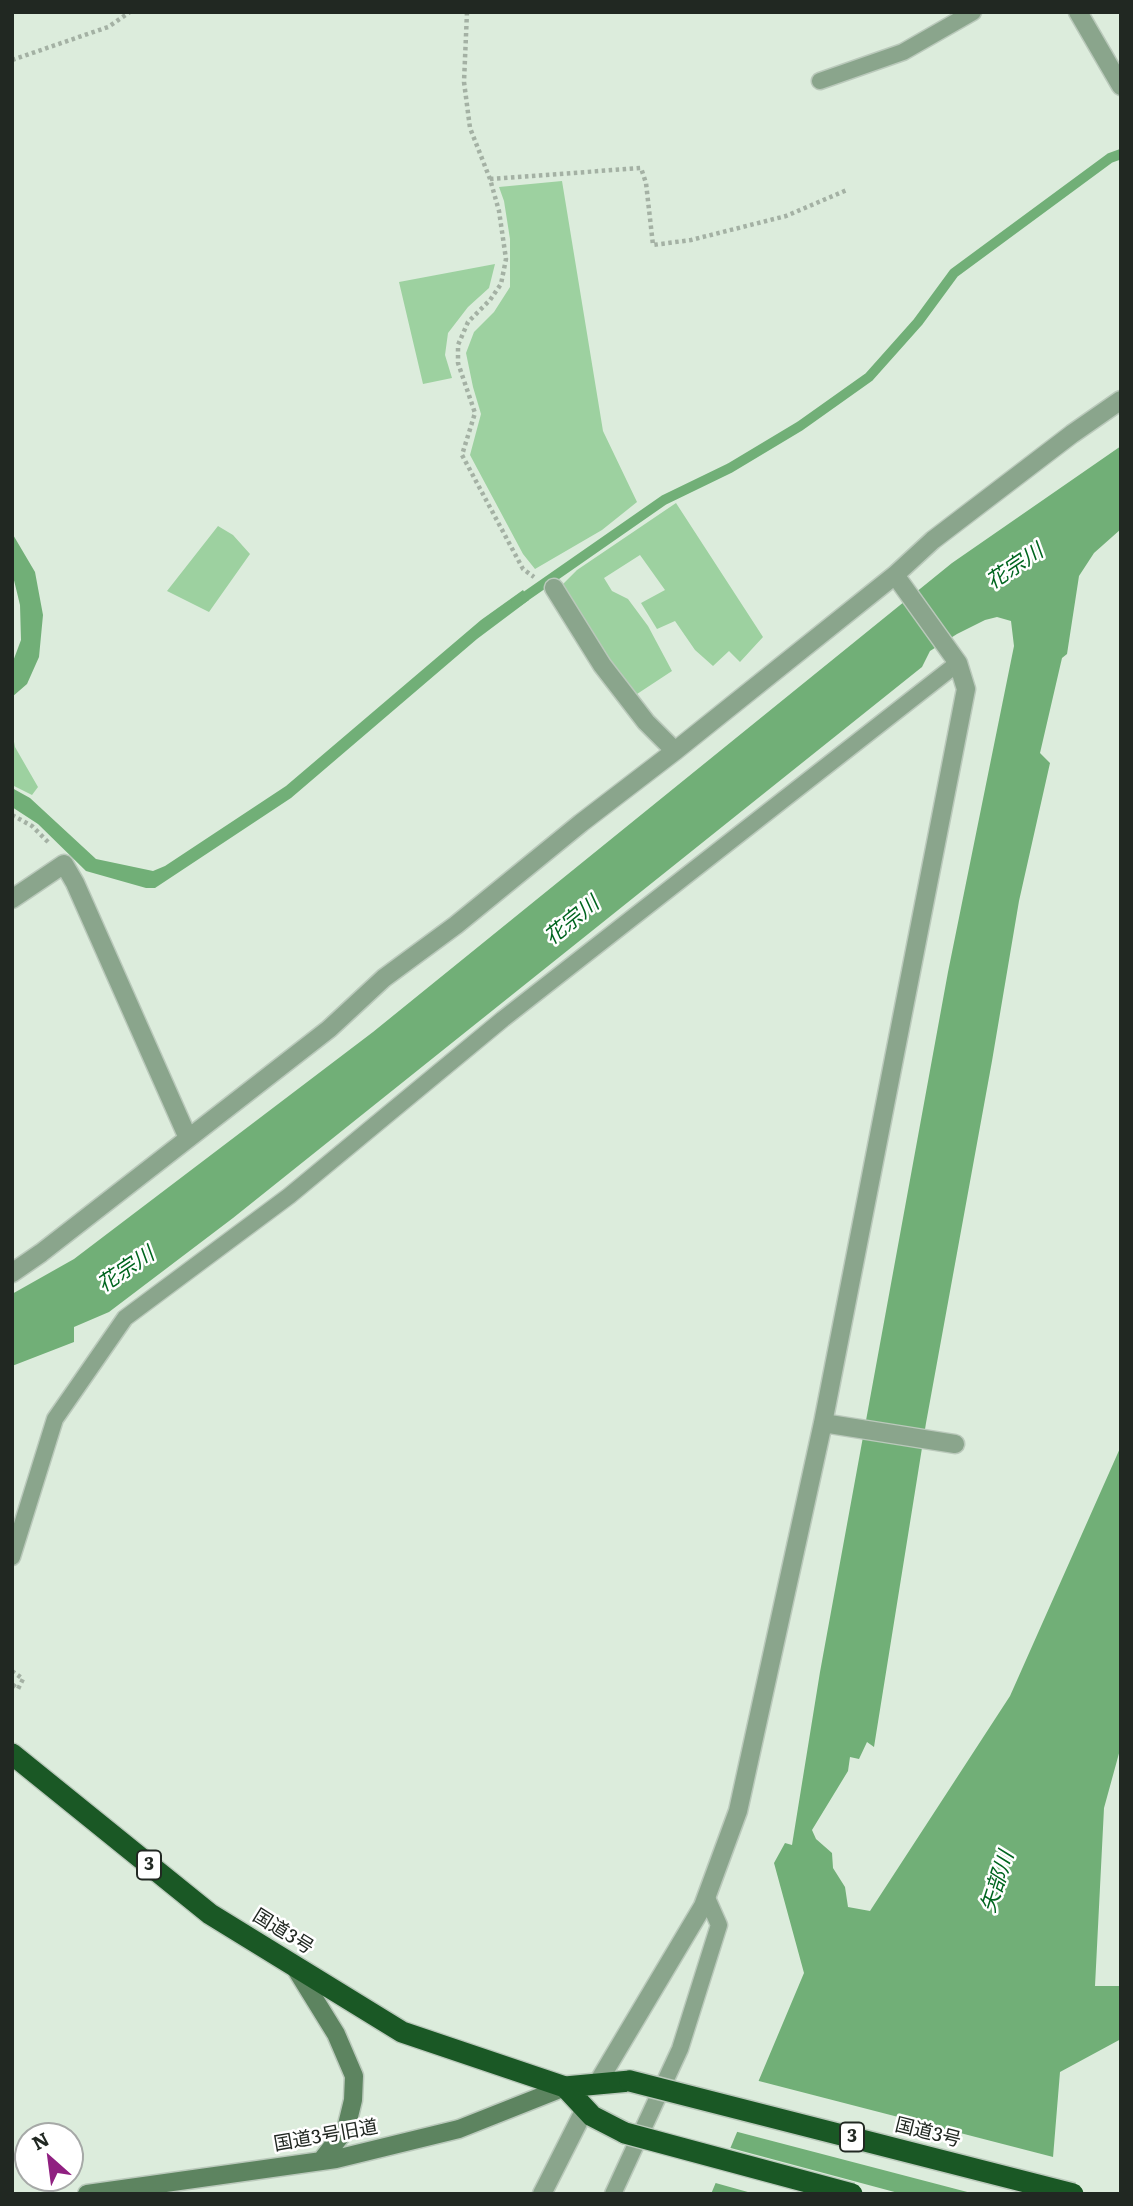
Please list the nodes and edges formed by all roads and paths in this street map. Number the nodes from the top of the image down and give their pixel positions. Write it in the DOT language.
graph roads {
  1 [pos="130,12"];
  2 [pos="467,12"];
  3 [pos="973,12"];
  4 [pos="1078,12"];
  5 [pos="12,60"];
  6 [pos="820,81"];
  7 [pos="1121,86"];
  8 [pos="490,179"];
  9 [pos="847,190"];
  10 [pos="1121,400"];
  11 [pos="895,575"];
  12 [pos="554,588"];
  13 [pos="958,663"];
  14 [pos="675,751"];
  15 [pos="12,815"];
  16 [pos="64,864"];
  17 [pos="12,900"];
  18 [pos="188,1138"];
  19 [pos="12,1273"];
  20 [pos="823,1423"];
  21 [pos="955,1444"];
  22 [pos="12,1557"];
  23 [pos="12,1671"];
  24 [pos="12,1684"];
  25 [pos="12,1754"];
  26 [pos="706,1898"];
  27 [pos="294,1966"];
  28 [pos="597,2084"];
  29 [pos="565,2087"];
  30 [pos="585,2109"];
  31 [pos="321,2161"];
  32 [pos="87,2194"];
  33 [pos="542,2194"];
  34 [pos="613,2194"];
  35 [pos="852,2194"];
  36 [pos="1073,2194"];
  1 -- 5 [label="path"];
  2 -- 8 [label="path"];
  3 -- 6 [label="lane"];
  4 -- 7 [label="street"];
  8 -- 9 [label="path"];
  8 -- 12 [label="path"];
  10 -- 11 [label="street"];
  11 -- 13 [label="street"];
  11 -- 14 [label="street"];
  12 -- 14 [label="street"];
  13 -- 20 [label="street"];
  13 -- 22 [label="lane"];
  14 -- 18 [label="street"];
  15 -- 16 [label="path"];
  16 -- 17 [label="street"];
  16 -- 18 [label="street"];
  18 -- 19 [label="street"];
  20 -- 21 [label="street"];
  20 -- 26 [label="street"];
  23 -- 24 [label="path"];
  25 -- 27 [label="highway, 国道3号 / 3"];
  26 -- 28 [label="street"];
  26 -- 34 [label="lane"];
  27 -- 29 [label="highway, 国道3号 / 3"];
  27 -- 31 [label="street"];
  28 -- 29 [label="highway, 国道3号 / 3"];
  28 -- 36 [label="highway, 国道3号 / 3, bridge"];
  29 -- 30 [label="highway, 国道3号 / 3"];
  29 -- 31 [label="street, 国道3号旧道"];
  30 -- 33 [label="street"];
  30 -- 35 [label="highway, 国道3号 / 3, bridge"];
  31 -- 32 [label="street, 国道3号旧道"];
}
